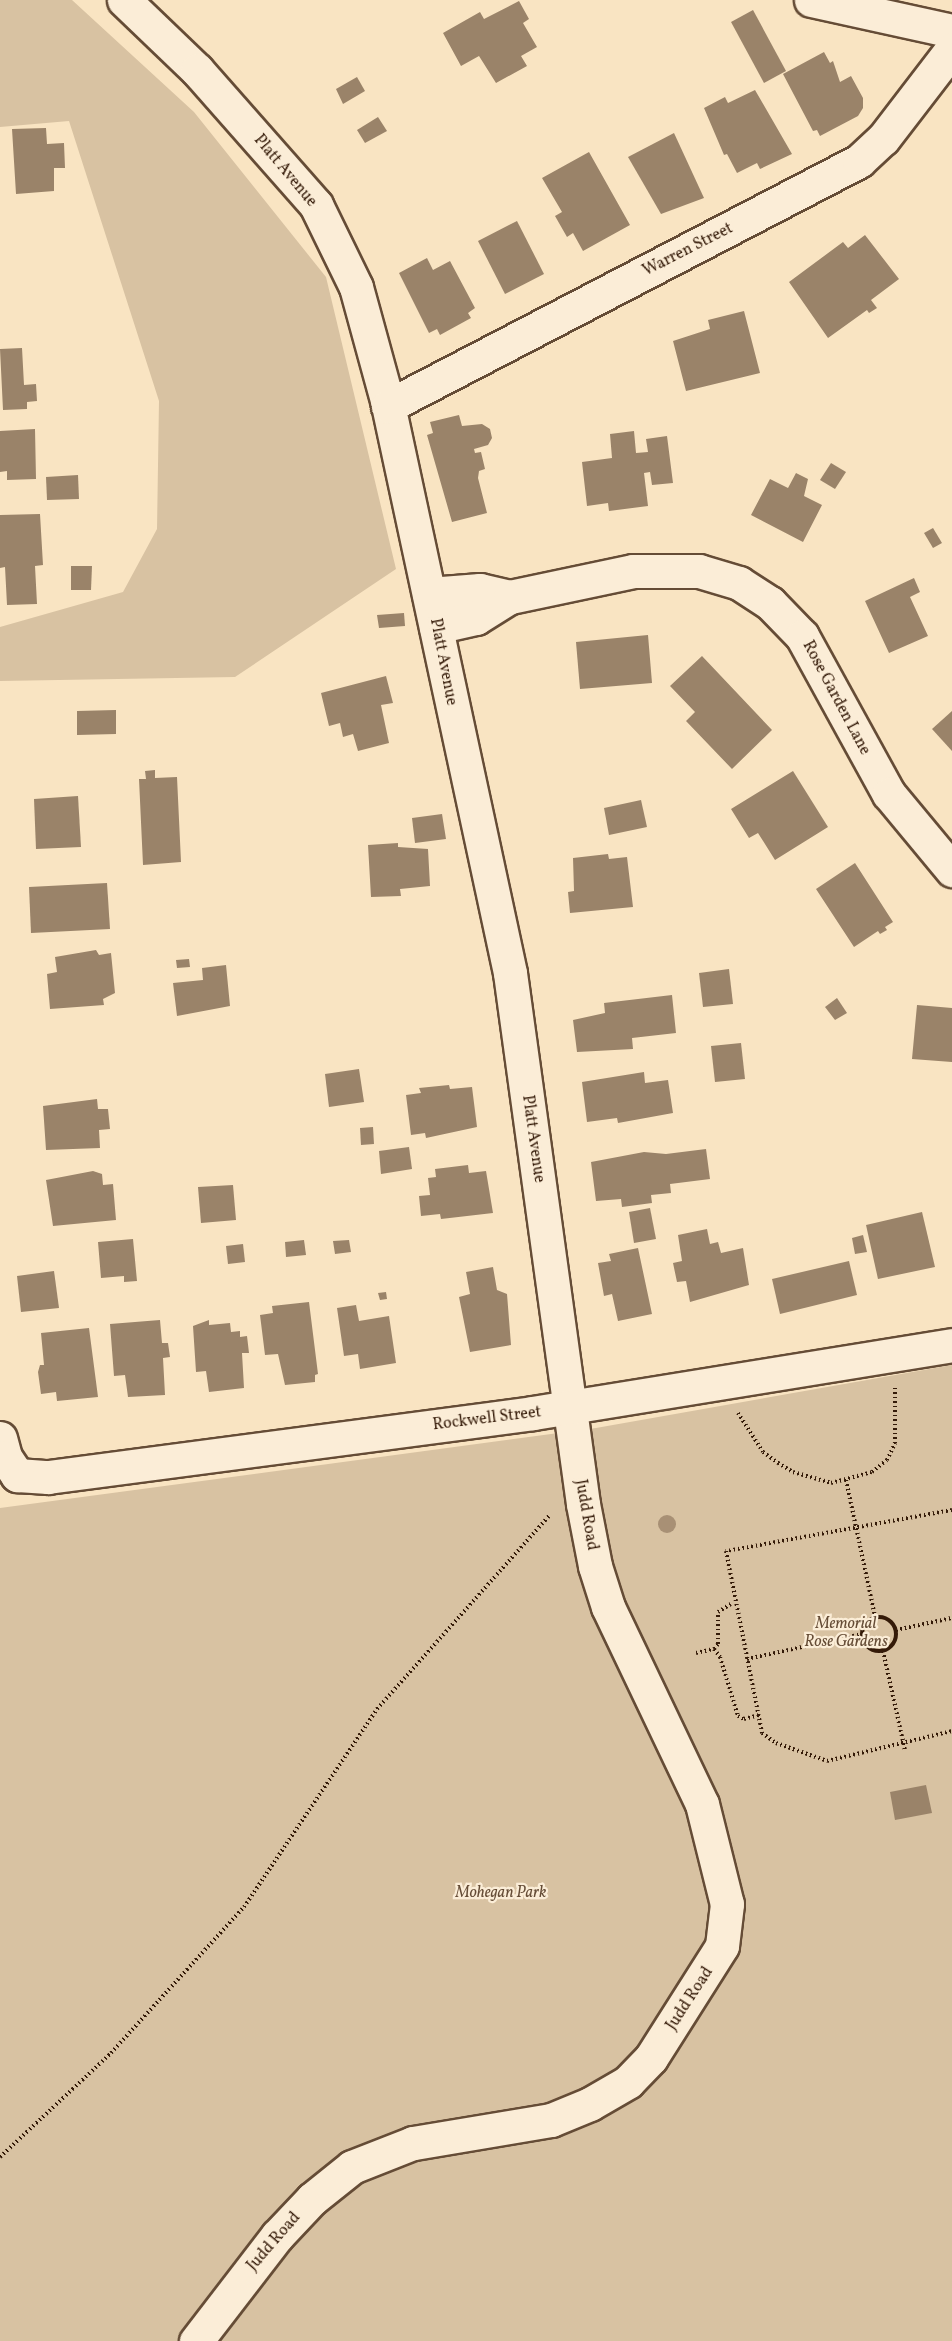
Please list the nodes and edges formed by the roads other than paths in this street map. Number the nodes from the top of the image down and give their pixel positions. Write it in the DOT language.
graph roads {
  1 [pos="124,0"];
  2 [pos="811,0"];
  3 [pos="952,32"];
  4 [pos="952,49"];
  5 [pos="388,406"];
  6 [pos="429,594"];
  7 [pos="510,597"];
  8 [pos="436,627"];
  9 [pos="952,870"];
  10 [pos="952,1345"];
  11 [pos="570,1408"];
  12 [pos="0,1438"];
  13 [pos="196,2341"];
  1 -- 5 [label="street, Platt Avenue"];
  2 -- 3 [label="street"];
  4 -- 5 [label="street, Warren Street"];
  5 -- 6 [label="street, Platt Avenue"];
  6 -- 7 [label="street, Rose Garden Lane"];
  6 -- 8 [label="street, Platt Avenue"];
  7 -- 8 [label="street, Rose Garden Lane"];
  7 -- 9 [label="street, Rose Garden Lane"];
  8 -- 11 [label="street, Platt Avenue"];
  10 -- 11 [label="street, Rockwell Street"];
  11 -- 12 [label="street, Rockwell Street"];
  11 -- 13 [label="street, Judd Road"];
}
